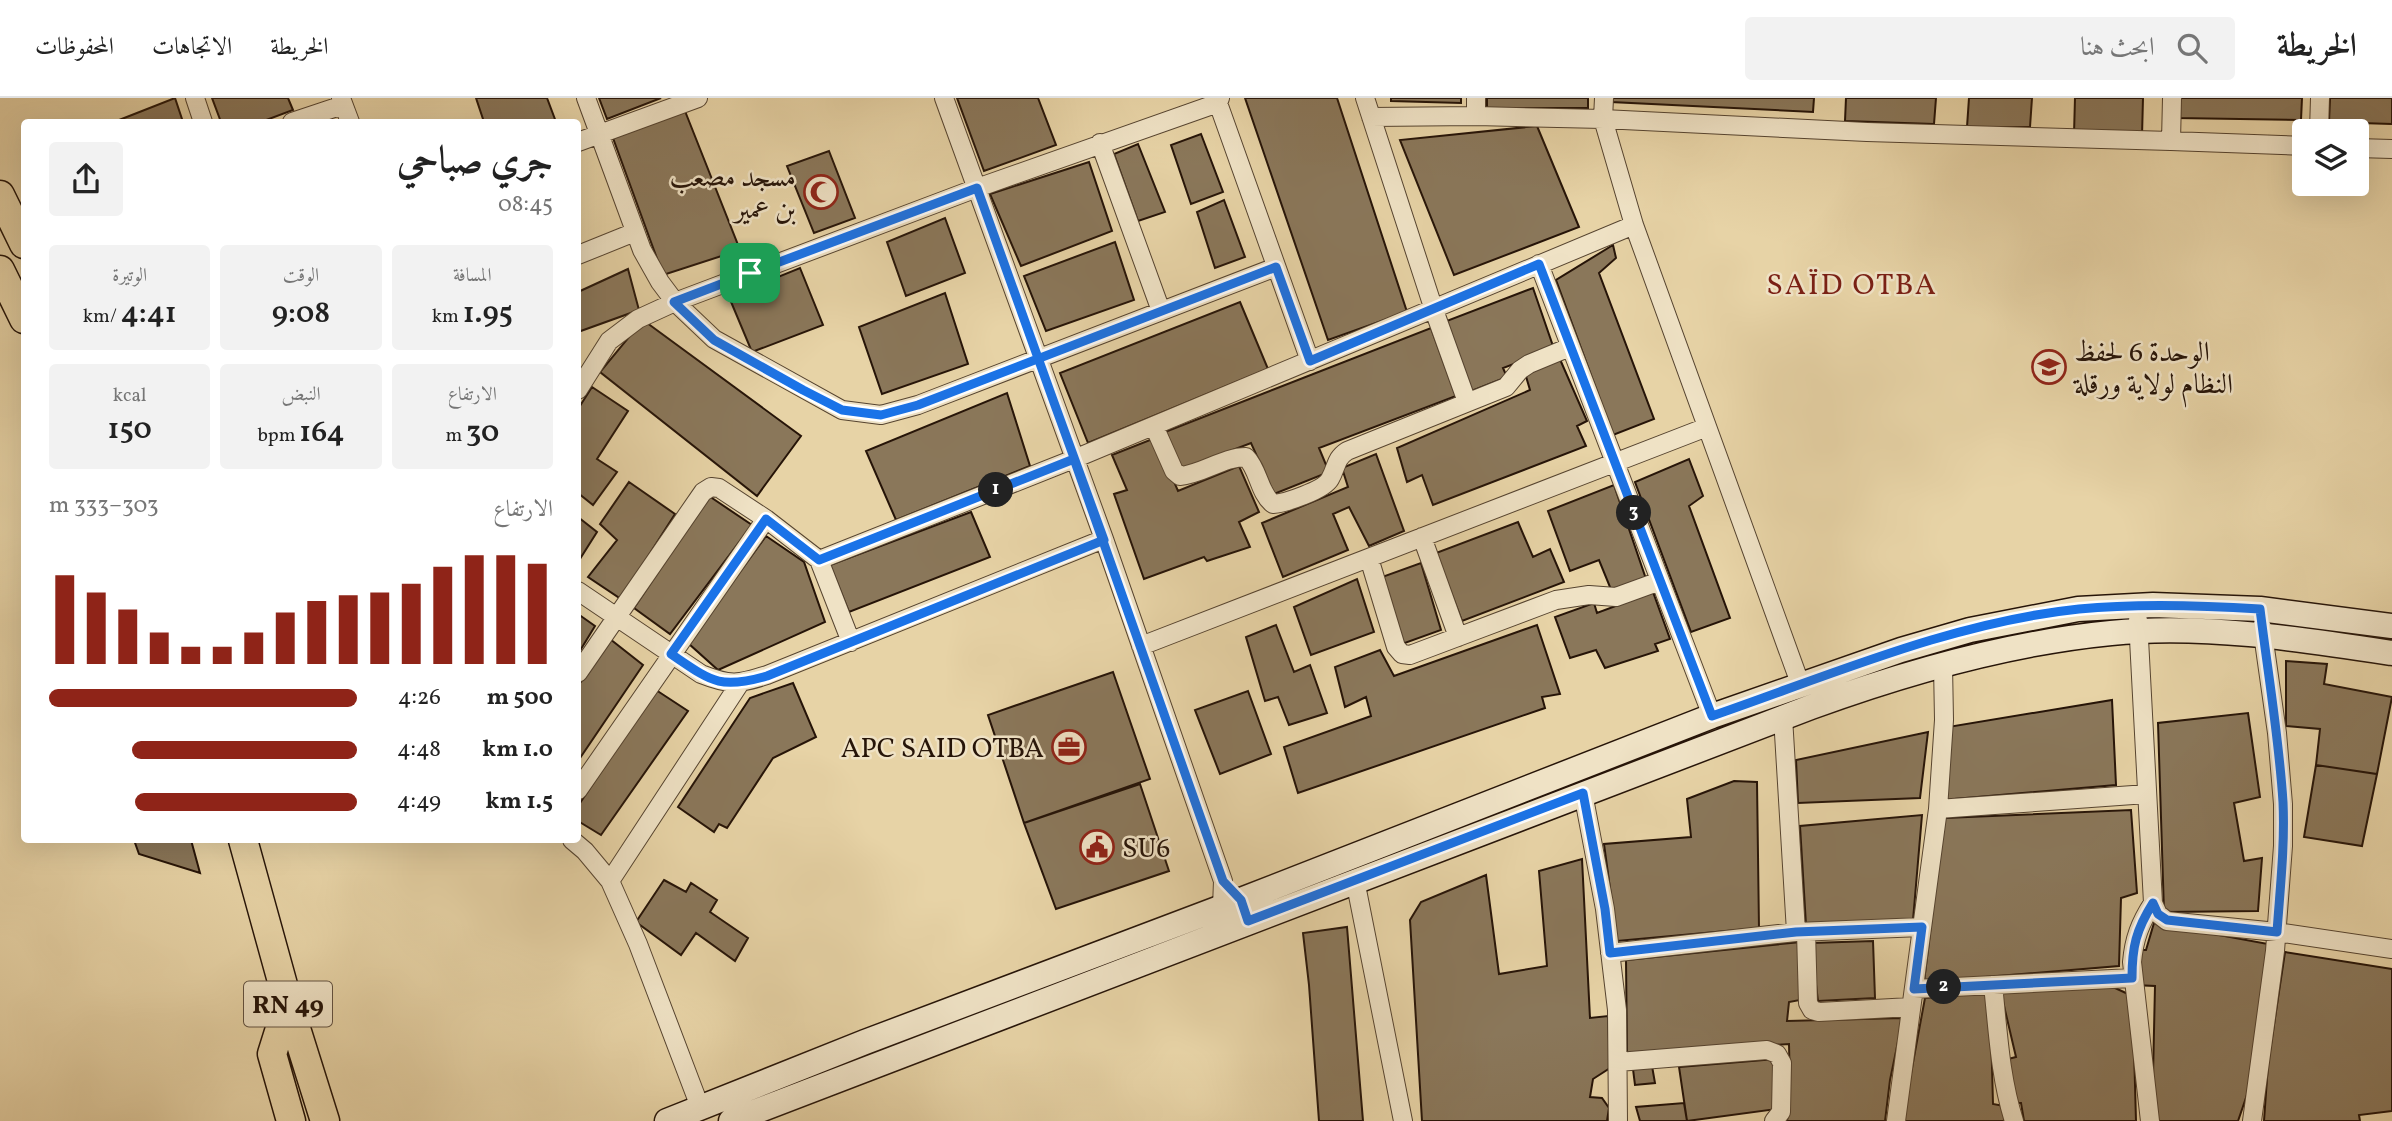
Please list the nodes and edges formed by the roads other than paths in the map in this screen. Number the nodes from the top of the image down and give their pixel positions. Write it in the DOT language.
graph roads {
  1 [pos="195,98"];
  2 [pos="586,98"];
  3 [pos="698,98"];
  4 [pos="944,98"];
  5 [pos="1365,98"];
  6 [pos="1604,98"];
  7 [pos="2172,98"];
  8 [pos="2320,98"];
  9 [pos="342,101"];
  10 [pos="1219,101"];
  11 [pos="1476,107"];
  12 [pos="1371,117"];
  13 [pos="202,119"];
  14 [pos="299,119"];
  15 [pos="349,119"];
  16 [pos="1603,119"];
  17 [pos="2319,119"];
  18 [pos="599,134"];
  19 [pos="581,141"];
  20 [pos="2171,141"];
  21 [pos="1100,143"];
  22 [pos="2292,146"];
  23 [pos="2369,148"];
  24 [pos="2392,149"];
  25 [pos="977,188"];
  26 [pos="0,195"];
  27 [pos="1634,225"];
  28 [pos="635,232"];
  29 [pos="21,238"];
  30 [pos="581,254"];
  31 [pos="1539,264"];
  32 [pos="1276,267"];
  33 [pos="0,270"];
  34 [pos="674,302"];
  35 [pos="1434,310"];
  36 [pos="1161,311"];
  37 [pos="21,313"];
  38 [pos="1570,347"];
  39 [pos="1038,358"];
  40 [pos="1310,361"];
  41 [pos="581,385"];
  42 [pos="1467,402"];
  43 [pos="1154,426"];
  44 [pos="1707,427"];
  45 [pos="1074,459"];
  46 [pos="1615,462"];
  47 [pos="766,519"];
  48 [pos="1422,537"];
  49 [pos="1104,540"];
  50 [pos="1368,558"];
  51 [pos="819,560"];
  52 [pos="1660,580"];
  53 [pos="581,593"];
  54 [pos="2137,606"];
  55 [pos="2260,609"];
  56 [pos="617,618"];
  57 [pos="2392,626"];
  58 [pos="2138,632"];
  59 [pos="1458,637"];
  60 [pos="2263,637"];
  61 [pos="850,642"];
  62 [pos="1141,646"];
  63 [pos="2392,653"];
  64 [pos="671,654"];
  65 [pos="1943,666"];
  66 [pos="581,669"];
  67 [pos="740,683"];
  68 [pos="1801,686"];
  69 [pos="1712,716"];
  70 [pos="1783,717"];
  71 [pos="581,786"];
  72 [pos="1583,793"];
  73 [pos="2147,794"];
  74 [pos="1938,808"];
  75 [pos="244,843"];
  76 [pos="576,843"];
  77 [pos="1355,880"];
  78 [pos="610,881"];
  79 [pos="2153,903"];
  80 [pos="1235,914"];
  81 [pos="1922,927"];
  82 [pos="1801,932"];
  83 [pos="2277,932"];
  84 [pos="2392,949"];
  85 [pos="1610,953"];
  86 [pos="2132,978"];
  87 [pos="1993,985"];
  88 [pos="1914,989"];
  89 [pos="288,1003"];
  90 [pos="1911,1007"];
  91 [pos="1618,1062"];
  92 [pos="700,1107"];
  93 [pos="290,1121"];
  94 [pos="325,1121"];
  95 [pos="667,1121"];
  96 [pos="732,1121"];
  97 [pos="1403,1121"];
  98 [pos="1618,1121"];
  99 [pos="1774,1121"];
  100 [pos="1896,1121"];
  101 [pos="2014,1121"];
  102 [pos="2150,1121"];
  103 [pos="2252,1121"];
  1 -- 13 [label="street"];
  2 -- 18 [label="street"];
  3 -- 18 [label="street"];
  4 -- 25 [label="street"];
  5 -- 12 [label="street"];
  6 -- 16 [label="street"];
  7 -- 20 [label="street"];
  8 -- 17 [label="street"];
  9 -- 14 [label="street"];
  9 -- 15 [label="street"];
  10 -- 21 [label="street"];
  10 -- 32 [label="street"];
  11 -- 12 [label="street"];
  11 -- 16 [label="street"];
  12 -- 35 [label="street"];
  16 -- 20 [label="street"];
  16 -- 27 [label="street"];
  18 -- 19 [label="street"];
  18 -- 28 [label="street"];
  20 -- 22 [label="street"];
  21 -- 25 [label="street"];
  21 -- 36 [label="street"];
  23 -- 24 [label="street"];
  25 -- 34 [label="street"];
  25 -- 39 [label="street"];
  26 -- 29 [label="highway"];
  27 -- 31 [label="street"];
  27 -- 44 [label="street"];
  28 -- 30 [label="street"];
  28 -- 34 [label="street"];
  31 -- 35 [label="street"];
  31 -- 38 [label="street"];
  32 -- 36 [label="street"];
  32 -- 40 [label="street"];
  33 -- 37 [label="highway"];
  34 -- 39 [label="street"];
  34 -- 41 [label="street"];
  35 -- 40 [label="street"];
  35 -- 42 [label="street"];
  36 -- 39 [label="street"];
  38 -- 42 [label="street"];
  38 -- 46 [label="street"];
  39 -- 45 [label="street"];
  40 -- 43 [label="street"];
  42 -- 43 [label="street"];
  43 -- 45 [label="street"];
  44 -- 46 [label="street"];
  44 -- 68 [label="street"];
  45 -- 49 [label="street"];
  45 -- 51 [label="street"];
  46 -- 48 [label="street"];
  46 -- 52 [label="street"];
  47 -- 51 [label="street"];
  47 -- 56 [label="street"];
  47 -- 64 [label="street"];
  48 -- 50 [label="street"];
  48 -- 59 [label="street"];
  49 -- 61 [label="street"];
  49 -- 62 [label="street"];
  50 -- 59 [label="street"];
  50 -- 62 [label="street"];
  51 -- 61 [label="street"];
  52 -- 59 [label="street"];
  52 -- 69 [label="street"];
  53 -- 56 [label="street"];
  54 -- 55 [label="main road"];
  54 -- 58 [label="street"];
  54 -- 68 [label="main road"];
  55 -- 57 [label="main road"];
  55 -- 60 [label="street"];
  56 -- 64 [label="street"];
  56 -- 66 [label="street"];
  58 -- 60 [label="main road"];
  58 -- 65 [label="main road"];
  58 -- 73 [label="street"];
  60 -- 63 [label="main road"];
  60 -- 83 [label="street"];
  61 -- 67 [label="street"];
  62 -- 80 [label="street"];
  64 -- 67 [label="street"];
  64 -- 71 [label="street"];
  65 -- 70 [label="main road"];
  65 -- 74 [label="street"];
  67 -- 78 [label="street"];
  68 -- 69 [label="main road"];
  69 -- 80 [label="main road"];
  70 -- 72 [label="main road"];
  70 -- 82 [label="street"];
  72 -- 77 [label="main road"];
  72 -- 85 [label="street"];
  73 -- 74 [label="street"];
  73 -- 79 [label="street"];
  74 -- 81 [label="street"];
  75 -- 89 [label="highway, RN 49"];
  76 -- 78 [label="street"];
  77 -- 80 [label="main road"];
  77 -- 97 [label="street"];
  78 -- 92 [label="street"];
  79 -- 83 [label="street"];
  79 -- 86 [label="street"];
  80 -- 92 [label="main road"];
  80 -- 96 [label="main road"];
  81 -- 82 [label="street"];
  81 -- 88 [label="street"];
  82 -- 85 [label="street"];
  82 -- 90 [label="street"];
  83 -- 84 [label="street"];
  83 -- 103 [label="street"];
  85 -- 91 [label="street"];
  86 -- 87 [label="street"];
  86 -- 102 [label="street"];
  87 -- 88 [label="street"];
  87 -- 101 [label="street"];
  88 -- 90 [label="street"];
  89 -- 93 [label="highway, RN 49"];
  89 -- 94 [label="highway, RN 49"];
  90 -- 100 [label="street"];
  91 -- 98 [label="street"];
  91 -- 99 [label="street"];
  92 -- 95 [label="main road"];
}
